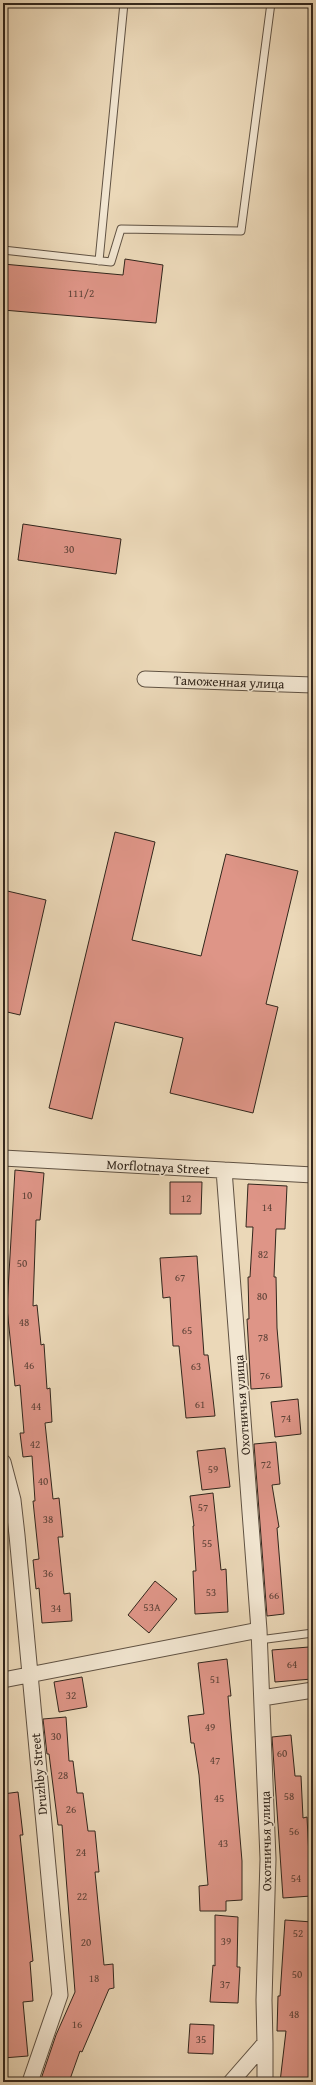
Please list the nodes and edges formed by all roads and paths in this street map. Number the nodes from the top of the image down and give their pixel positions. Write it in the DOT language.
graph roads {
  1 [pos="124,3"];
  2 [pos="271,3"];
  3 [pos="3,250"];
  4 [pos="99,261"];
  5 [pos="144,679"];
  6 [pos="313,685"];
  7 [pos="3,1158"];
  8 [pos="224,1170"];
  9 [pos="313,1175"];
  10 [pos="3,1462"];
  11 [pos="313,1633"];
  12 [pos="259,1635"];
  13 [pos="30,1674"];
  14 [pos="3,1680"];
  15 [pos="313,1690"];
  16 [pos="262,1698"];
  17 [pos="266,2043"];
  18 [pos="30,2082"];
  19 [pos="231,2082"];
  20 [pos="265,2082"];
  1 -- 4 [label="lane"];
  2 -- 4 [label="lane"];
  3 -- 4 [label="lane"];
  5 -- 6 [label="street, Таможенная улица"];
  7 -- 8 [label="street, Morflotnaya Street"];
  8 -- 9 [label="street, Morflotnaya Street"];
  8 -- 12 [label="street, Охотничья улица"];
  10 -- 13 [label="street, Druzhby Street"];
  11 -- 12 [label="lane"];
  12 -- 13 [label="street"];
  12 -- 16 [label="street, Охотничья улица"];
  13 -- 14 [label="street"];
  13 -- 18 [label="street, Druzhby Street"];
  15 -- 16 [label="street"];
  16 -- 17 [label="street, Охотничья улица"];
  17 -- 19 [label="street"];
  17 -- 20 [label="street, Охотничья улица"];
}
